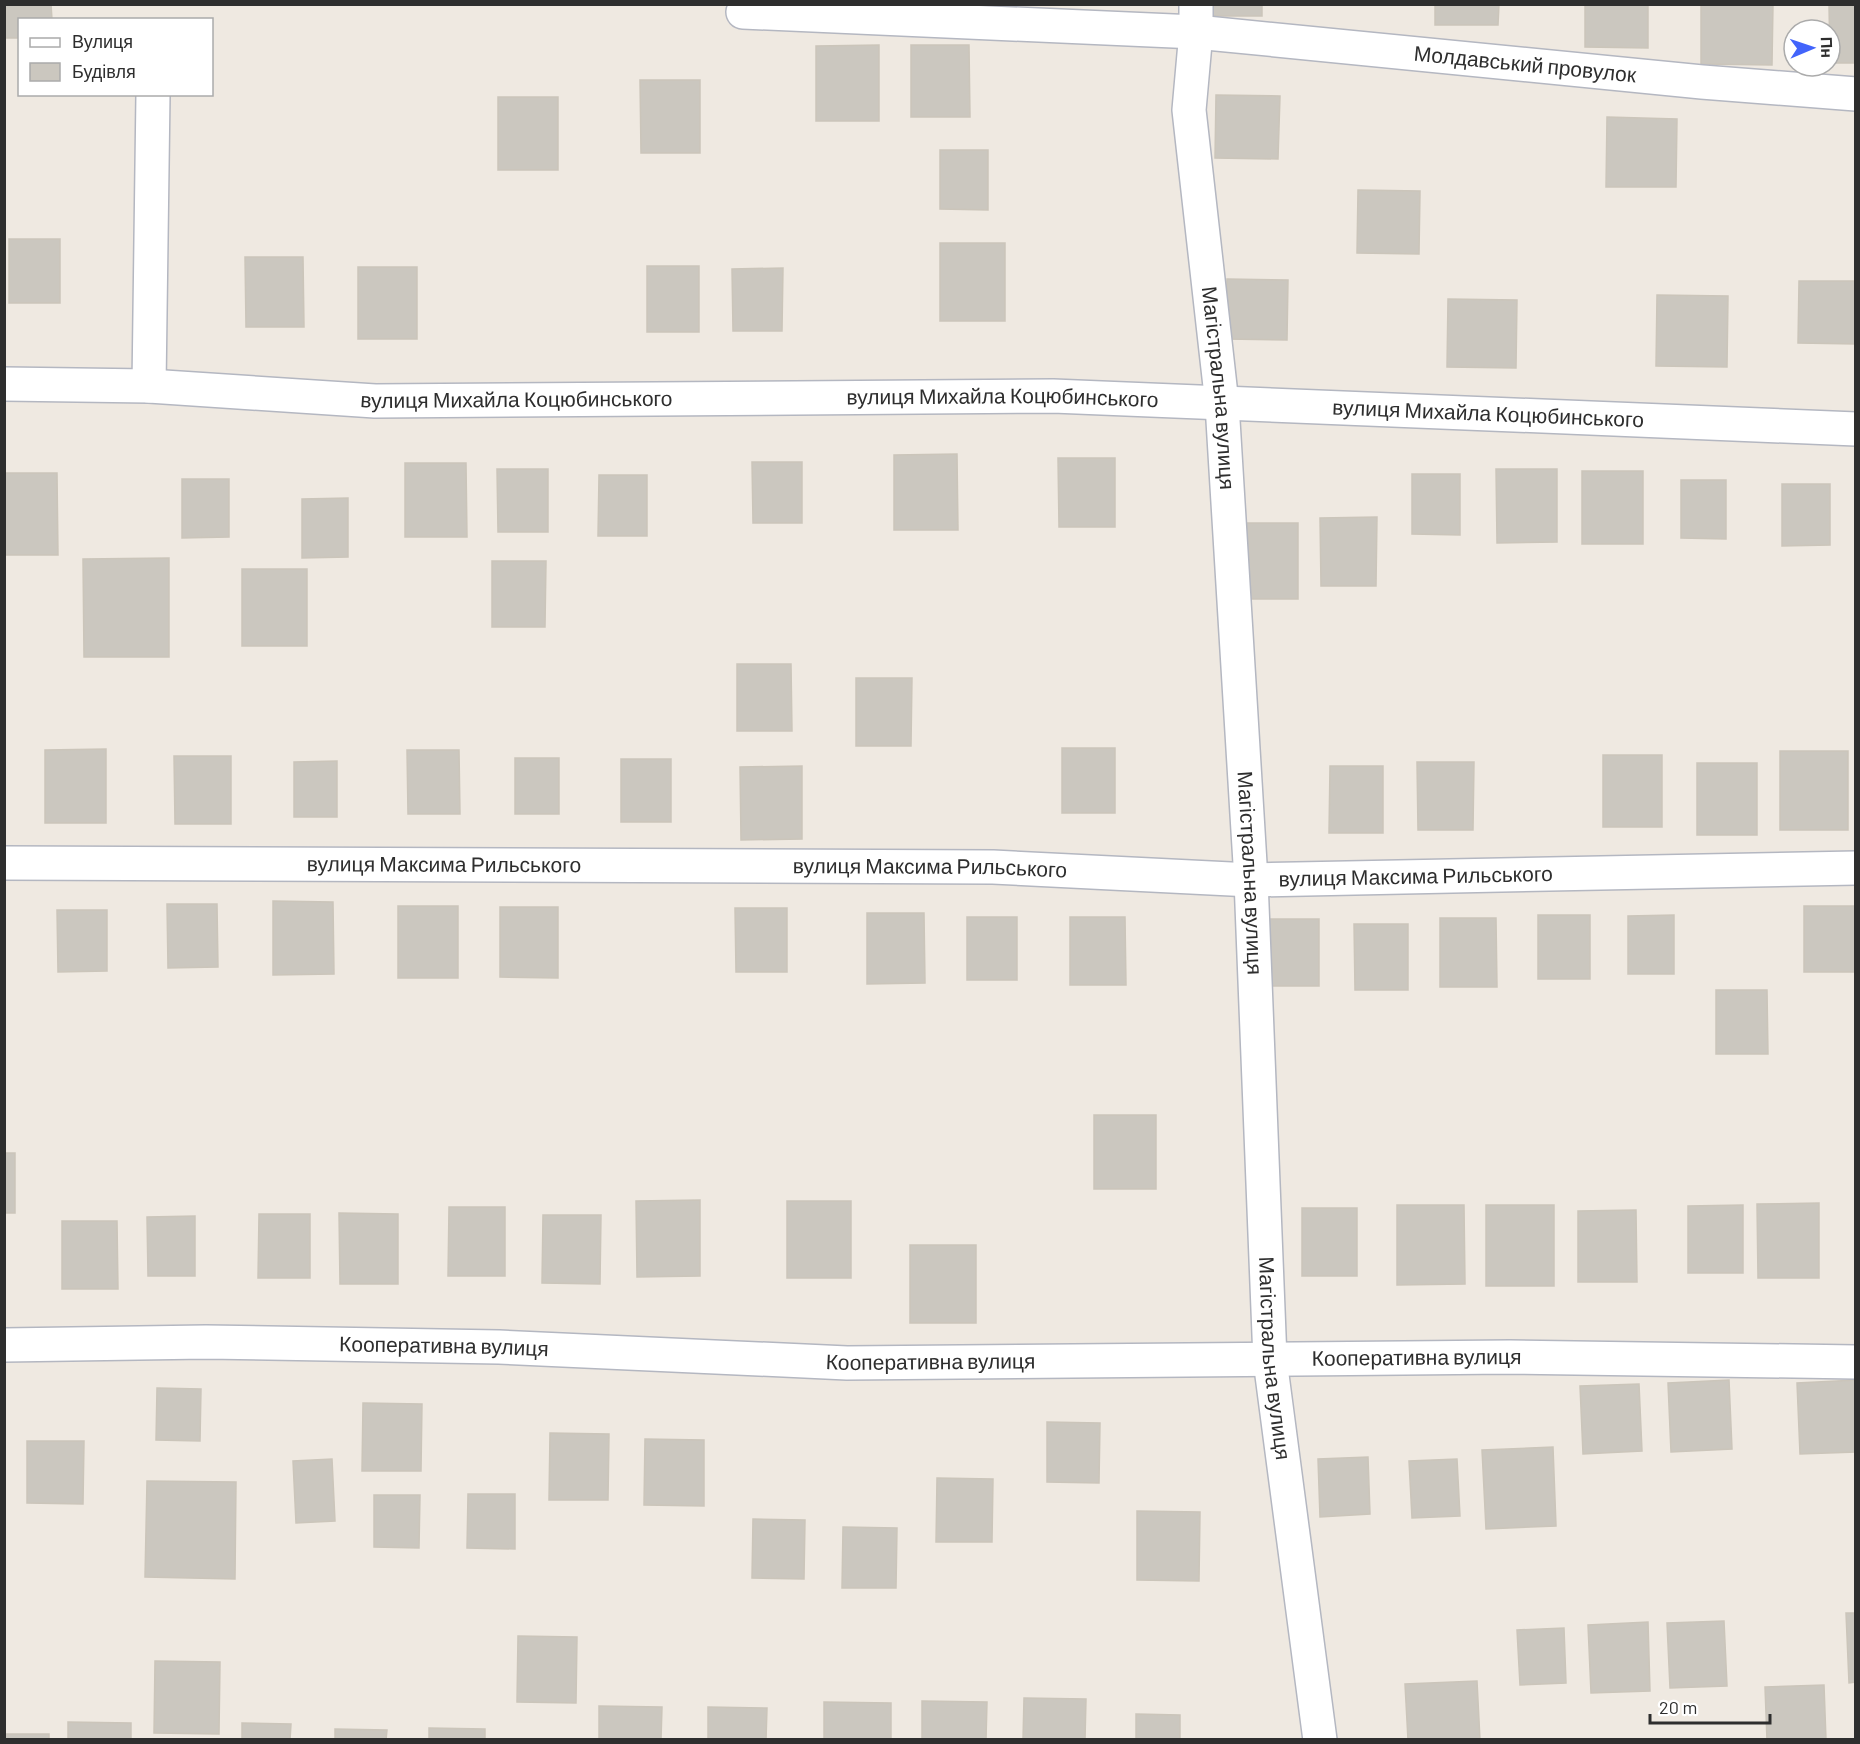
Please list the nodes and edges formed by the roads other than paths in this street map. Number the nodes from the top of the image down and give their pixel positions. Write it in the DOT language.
graph roads {
  1 [pos="743,12"];
  2 [pos="1196,18"];
  3 [pos="1856,94"];
  4 [pos="153,96"];
  5 [pos="4,384"];
  6 [pos="149,386"];
  7 [pos="1222,404"];
  8 [pos="1856,429"];
  9 [pos="4,863"];
  10 [pos="1856,867"];
  11 [pos="1251,880"];
  12 [pos="4,1345"];
  13 [pos="1270,1360"];
  14 [pos="1856,1362"];
  15 [pos="1320,1740"];
  1 -- 2 [label="street, Молдавський провулок"];
  2 -- 3 [label="street, Молдавський провулок"];
  2 -- 7 [label="street, Магістральна вулиця"];
  4 -- 6 [label="street"];
  5 -- 6 [label="street, вулиця Михайла Коцюбинського"];
  6 -- 7 [label="street, вулиця Михайла Коцюбинського"];
  7 -- 8 [label="street, вулиця Михайла Коцюбинського"];
  7 -- 11 [label="street, Магістральна вулиця"];
  9 -- 11 [label="street, вулиця Максима Рильського"];
  10 -- 11 [label="street, вулиця Максима Рильського"];
  11 -- 13 [label="street, Магістральна вулиця"];
  12 -- 13 [label="street, Кооперативна вулиця"];
  13 -- 14 [label="street, Кооперативна вулиця"];
  13 -- 15 [label="street, Магістральна вулиця"];
}
